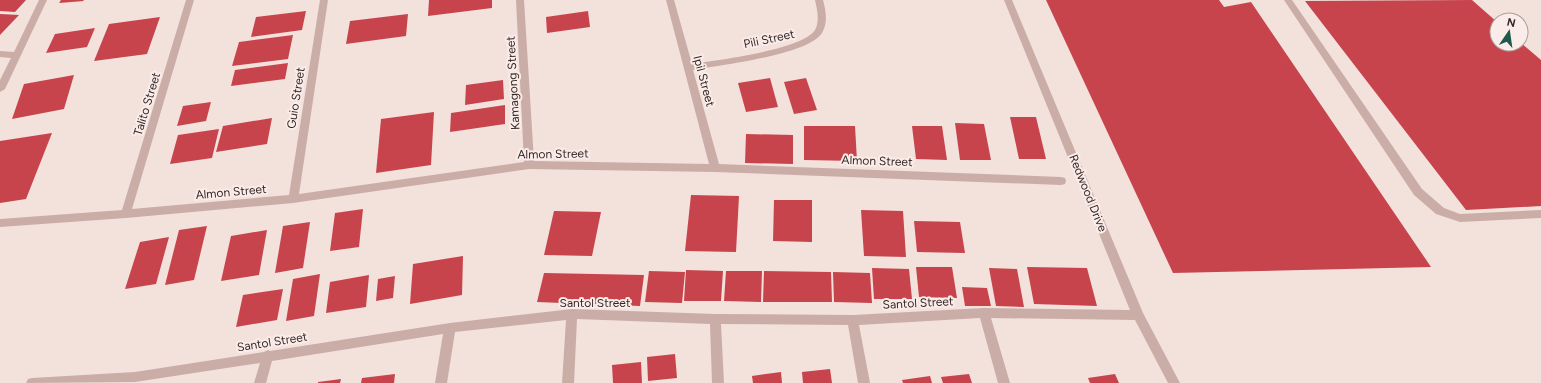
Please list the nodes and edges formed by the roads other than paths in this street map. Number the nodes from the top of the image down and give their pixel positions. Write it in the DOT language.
graph roads {
  1 [pos="43,0"];
  2 [pos="190,0"];
  3 [pos="324,0"];
  4 [pos="520,0"];
  5 [pos="670,0"];
  6 [pos="819,0"];
  7 [pos="1008,0"];
  8 [pos="1288,0"];
  9 [pos="0,54"];
  10 [pos="15,55"];
  11 [pos="688,68"];
  12 [pos="0,89"];
  13 [pos="529,165"];
  14 [pos="715,168"];
  15 [pos="1061,181"];
  16 [pos="293,199"];
  17 [pos="126,214"];
  18 [pos="1541,214"];
  19 [pos="0,223"];
  20 [pos="984,313"];
  21 [pos="572,314"];
  22 [pos="1138,315"];
  23 [pos="715,319"];
  24 [pos="853,320"];
  25 [pos="450,328"];
  26 [pos="268,356"];
  27 [pos="134,380"];
  28 [pos="32,383"];
  29 [pos="260,383"];
  30 [pos="441,383"];
  31 [pos="568,383"];
  32 [pos="718,383"];
  33 [pos="864,383"];
  34 [pos="1004,383"];
  35 [pos="1174,383"];
  1 -- 10 [label="street"];
  2 -- 17 [label="street, Talito Street"];
  3 -- 16 [label="street, Guio Street"];
  4 -- 13 [label="street, Kamagong Street"];
  5 -- 11 [label="street, Ipil Street"];
  6 -- 11 [label="street, Pili Street"];
  7 -- 22 [label="street, Redwood Drive"];
  8 -- 18 [label="street"];
  9 -- 10 [label="street"];
  10 -- 12 [label="street"];
  11 -- 14 [label="street, Ipil Street"];
  13 -- 14 [label="street, Almon Street"];
  13 -- 16 [label="street, Almon Street"];
  14 -- 15 [label="street, Almon Street"];
  16 -- 17 [label="street, Almon Street"];
  17 -- 19 [label="street, Almon Street"];
  20 -- 22 [label="street, Santol Street"];
  20 -- 24 [label="street, Santol Street"];
  20 -- 34 [label="street"];
  21 -- 23 [label="street, Santol Street"];
  21 -- 25 [label="street, Santol Street"];
  21 -- 31 [label="street"];
  22 -- 35 [label="street, Redwood Drive"];
  23 -- 24 [label="street, Santol Street"];
  23 -- 32 [label="street"];
  24 -- 33 [label="street"];
  25 -- 26 [label="street, Santol Street"];
  25 -- 30 [label="street"];
  26 -- 27 [label="street, Santol Street"];
  26 -- 29 [label="street"];
  27 -- 28 [label="street, Santol Street"];
}
